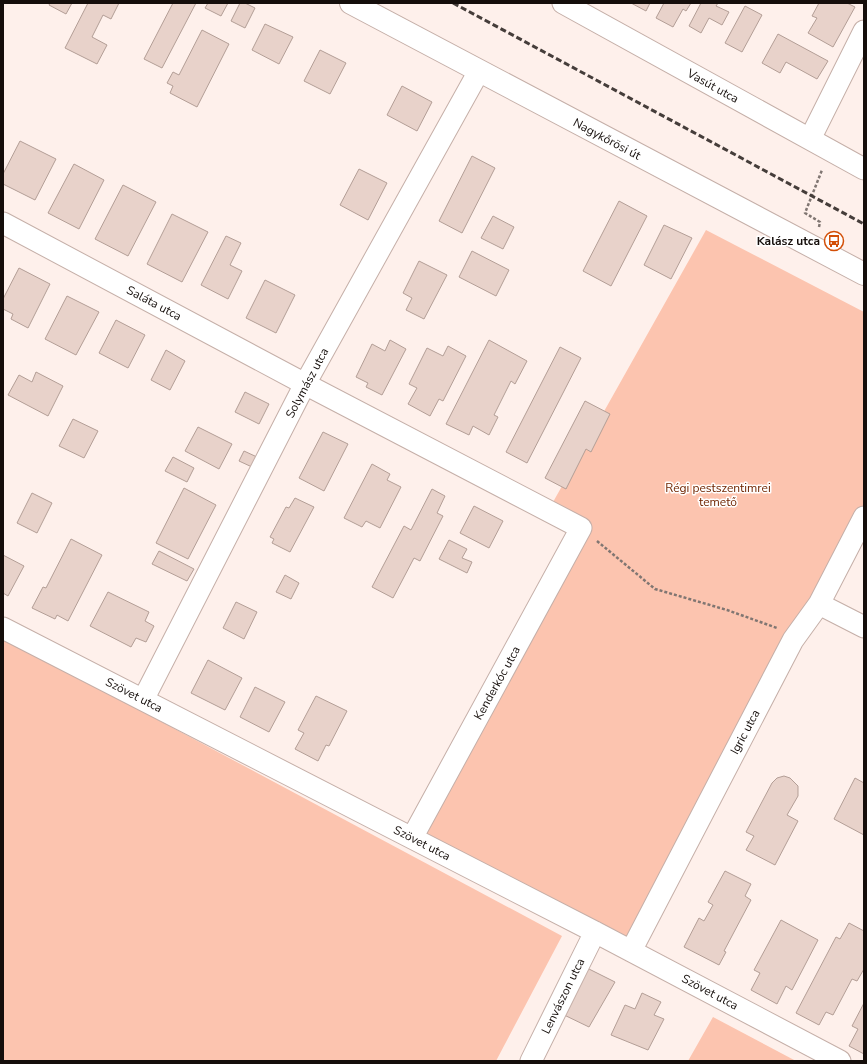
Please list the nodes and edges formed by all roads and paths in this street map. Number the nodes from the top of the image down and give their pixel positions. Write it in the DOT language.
graph roads {
  1 [pos="351,3"];
  2 [pos="563,3"];
  3 [pos="864,31"];
  4 [pos="479,71"];
  5 [pos="810,139"];
  6 [pos="830,150"];
  7 [pos="864,168"];
  8 [pos="3,223"];
  9 [pos="804,242"];
  10 [pos="864,274"];
  11 [pos="305,384"];
  12 [pos="864,517"];
  13 [pos="581,528"];
  14 [pos="819,604"];
  15 [pos="864,627"];
  16 [pos="3,628"];
  17 [pos="793,640"];
  18 [pos="143,700"];
  19 [pos="412,838"];
  20 [pos="595,932"];
  21 [pos="631,951"];
  22 [pos="531,1061"];
  23 [pos="840,1061"];
  1 -- 4 [label="main road, Nagykőrösi út"];
  2 -- 5 [label="street, Vasút utca"];
  3 -- 5 [label="street"];
  4 -- 9 [label="main road, Nagykőrösi út"];
  4 -- 11 [label="street, Solymász utca"];
  5 -- 6 [label="street, Vasút utca"];
  6 -- 7 [label="street, Vasút utca"];
  6 -- 9 [label="path"];
  8 -- 11 [label="street, Saláta utca"];
  9 -- 10 [label="main road, Nagykőrösi út"];
  11 -- 13 [label="street, Saláta utca"];
  11 -- 18 [label="street, Solymász utca"];
  12 -- 14 [label="street, Igric utca"];
  13 -- 17 [label="path"];
  13 -- 19 [label="street, Kenderkóc utca"];
  14 -- 15 [label="street"];
  14 -- 17 [label="street, Igric utca"];
  16 -- 18 [label="street, Szövet utca"];
  17 -- 21 [label="street, Igric utca"];
  18 -- 19 [label="street, Szövet utca"];
  19 -- 20 [label="street, Szövet utca"];
  20 -- 21 [label="street, Szövet utca"];
  20 -- 22 [label="street, Lenvászon utca"];
  21 -- 23 [label="street, Szövet utca"];
}
